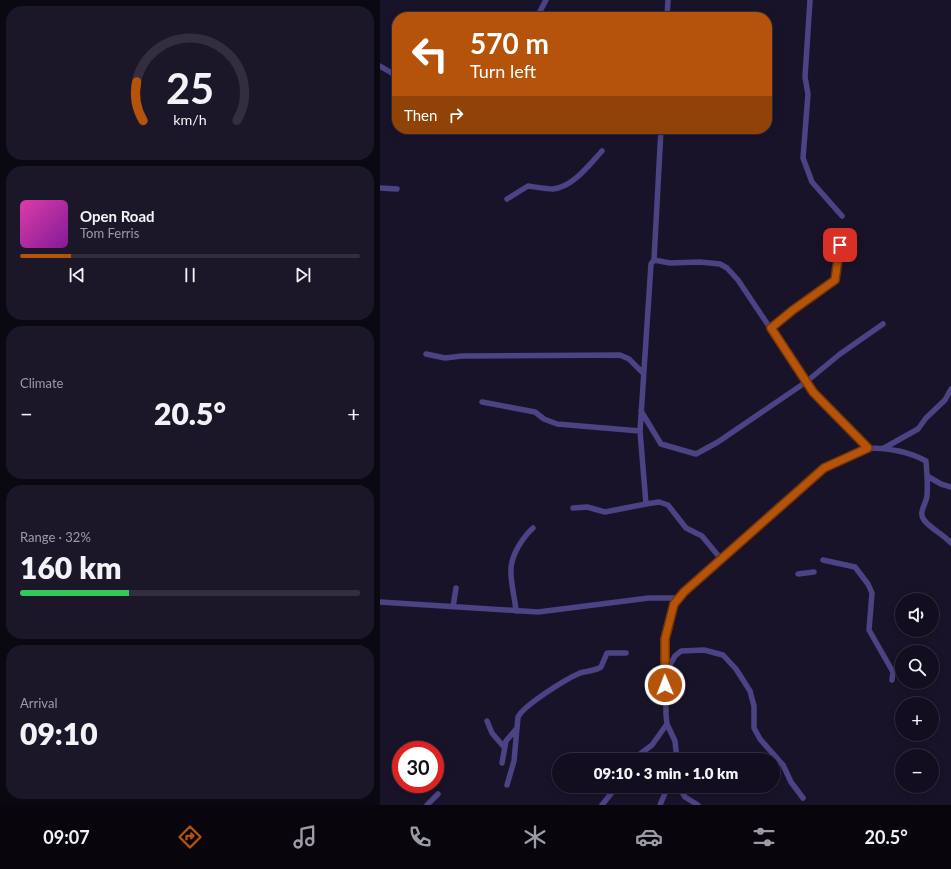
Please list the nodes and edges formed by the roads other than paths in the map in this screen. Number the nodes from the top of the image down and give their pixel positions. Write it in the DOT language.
graph roads {
  1 [pos="546,0"];
  2 [pos="668,0"];
  3 [pos="810,0"];
  4 [pos="540,12"];
  5 [pos="667,12"];
  6 [pos="380,66"];
  7 [pos="392,73"];
  8 [pos="659,134"];
  9 [pos="602,151"];
  10 [pos="380,188"];
  11 [pos="397,188"];
  12 [pos="507,199"];
  13 [pos="842,216"];
  14 [pos="840,245"];
  15 [pos="654,260"];
  16 [pos="883,324"];
  17 [pos="771,328"];
  18 [pos="426,354"];
  19 [pos="642,372"];
  20 [pos="806,382"];
  21 [pos="951,389"];
  22 [pos="482,402"];
  23 [pos="641,411"];
  24 [pos="640,431"];
  25 [pos="868,448"];
  26 [pos="884,448"];
  27 [pos="927,476"];
  28 [pos="951,487"];
  29 [pos="646,504"];
  30 [pos="573,508"];
  31 [pos="533,528"];
  32 [pos="951,543"];
  33 [pos="721,559"];
  34 [pos="823,560"];
  35 [pos="814,572"];
  36 [pos="798,574"];
  37 [pos="456,588"];
  38 [pos="680,598"];
  39 [pos="380,602"];
  40 [pos="452,607"];
  41 [pos="516,611"];
  42 [pos="626,653"];
  43 [pos="665,674"];
  44 [pos="892,680"];
  45 [pos="487,721"];
  46 [pos="667,724"];
  47 [pos="517,728"];
  48 [pos="504,747"];
  49 [pos="641,753"];
  50 [pos="676,753"];
  51 [pos="502,763"];
  52 [pos="507,785"];
  53 [pos="611,793"];
  54 [pos="666,793"];
  55 [pos="682,793"];
  56 [pos="438,794"];
  57 [pos="685,798"];
  58 [pos="803,798"];
  59 [pos="663,804"];
  60 [pos="427,805"];
  61 [pos="602,805"];
  62 [pos="685,805"];
  63 [pos="698,805"];
  1 -- 4 [label="street"];
  2 -- 5 [label="street"];
  3 -- 13 [label="street"];
  6 -- 7 [label="street"];
  8 -- 15 [label="street"];
  9 -- 12 [label="street"];
  10 -- 11 [label="street"];
  14 -- 17 [label="street"];
  15 -- 17 [label="street"];
  15 -- 19 [label="street"];
  16 -- 20 [label="street"];
  17 -- 20 [label="street"];
  18 -- 19 [label="street"];
  19 -- 23 [label="street"];
  20 -- 23 [label="street"];
  20 -- 25 [label="street"];
  21 -- 26 [label="street"];
  22 -- 24 [label="street"];
  23 -- 24 [label="street"];
  24 -- 29 [label="street"];
  25 -- 26 [label="street"];
  25 -- 33 [label="street"];
  26 -- 27 [label="street"];
  27 -- 28 [label="street"];
  27 -- 32 [label="street"];
  29 -- 30 [label="street"];
  29 -- 33 [label="street"];
  31 -- 41 [label="street"];
  33 -- 38 [label="street"];
  34 -- 44 [label="street"];
  35 -- 36 [label="street"];
  37 -- 40 [label="street"];
  38 -- 41 [label="street"];
  38 -- 43 [label="street"];
  39 -- 40 [label="street"];
  40 -- 41 [label="street"];
  42 -- 47 [label="street"];
  43 -- 46 [label="street"];
  43 -- 58 [label="street"];
  45 -- 48 [label="street"];
  46 -- 49 [label="street"];
  46 -- 50 [label="street"];
  47 -- 48 [label="street"];
  47 -- 52 [label="street"];
  48 -- 51 [label="street"];
  53 -- 61 [label="street"];
  54 -- 59 [label="street"];
  55 -- 57 [label="street"];
  56 -- 60 [label="street"];
  57 -- 62 [label="street"];
  57 -- 63 [label="street"];
}
